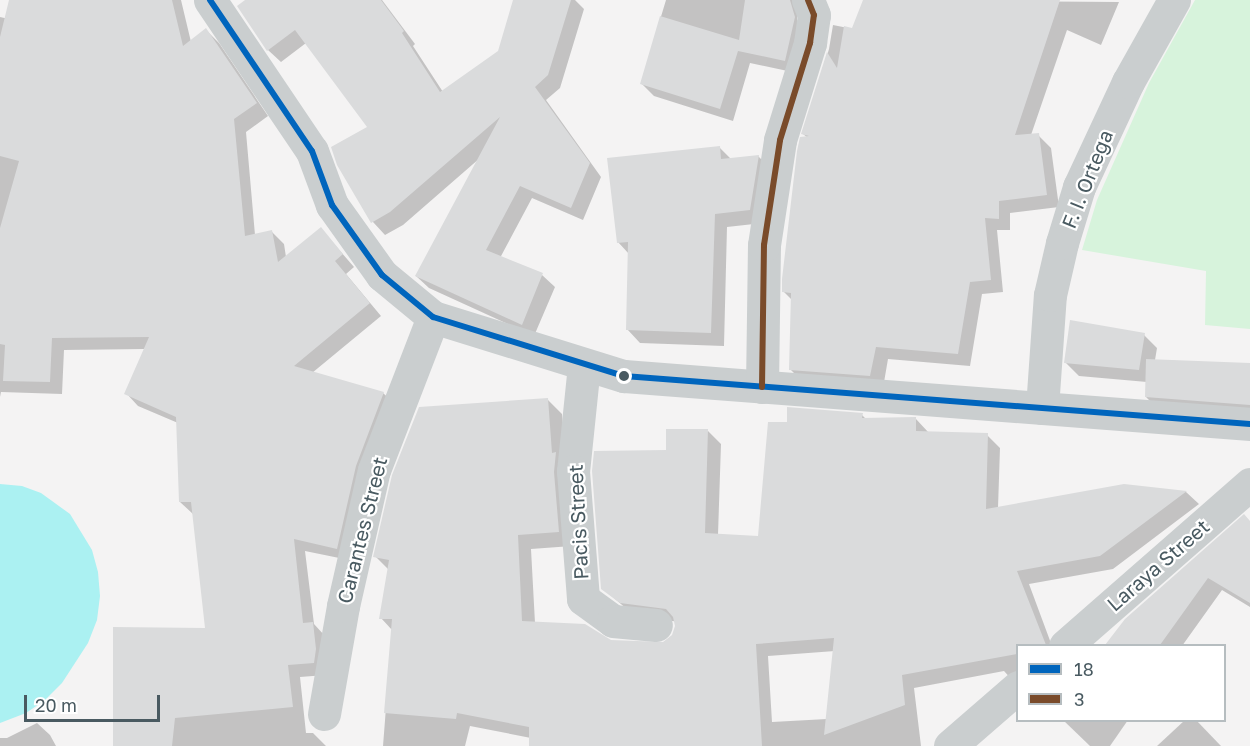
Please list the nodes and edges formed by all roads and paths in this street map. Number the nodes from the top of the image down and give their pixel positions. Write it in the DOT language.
graph roads {
  1 [pos="210,0"];
  2 [pos="808,0"];
  3 [pos="1174,0"];
  4 [pos="433,317"];
  5 [pos="584,365"];
  6 [pos="762,387"];
  7 [pos="1041,408"];
  8 [pos="1250,424"];
  9 [pos="1250,484"];
  10 [pos="656,625"];
  11 [pos="1066,644"];
  12 [pos="1016,688"];
  13 [pos="324,714"];
  14 [pos="950,746"];
  1 -- 4 [label="street"];
  2 -- 6 [label="street"];
  3 -- 7 [label="street, F. I. Ortega"];
  4 -- 5 [label="street"];
  4 -- 13 [label="street, Carantes Street"];
  5 -- 6 [label="street"];
  5 -- 10 [label="street, Pacis Street"];
  6 -- 7 [label="street"];
  7 -- 8 [label="street"];
  9 -- 11 [label="street, Laraya Street"];
  12 -- 14 [label="street"];
}
